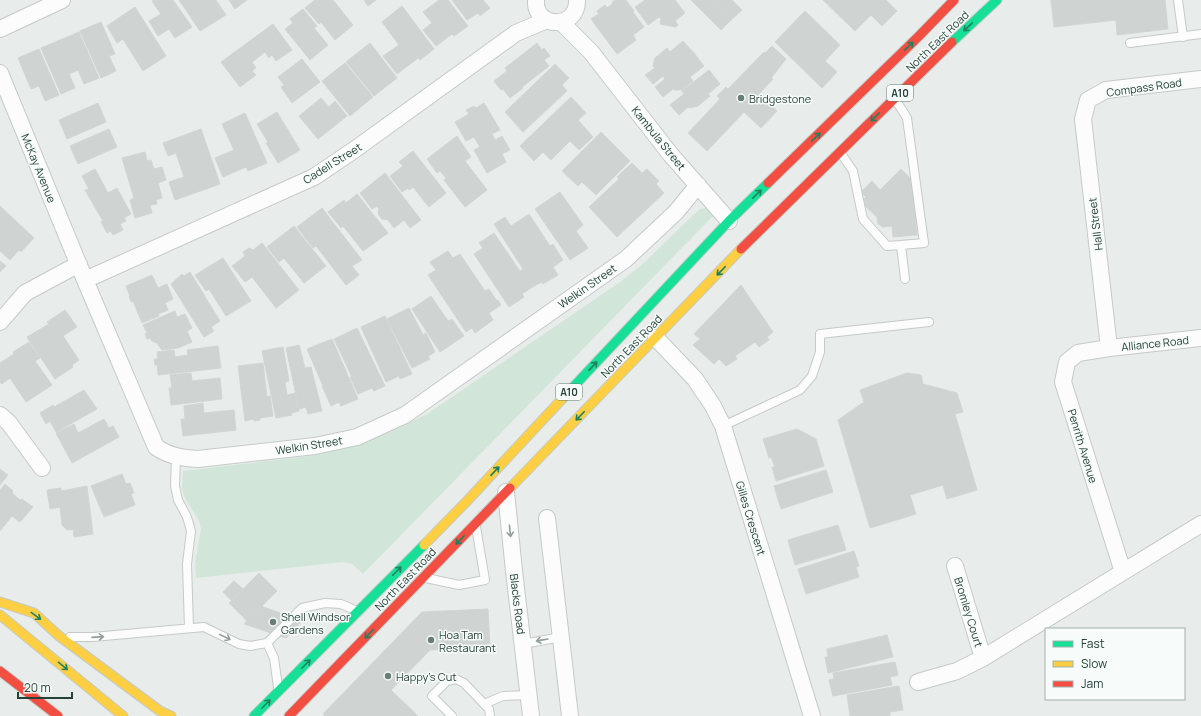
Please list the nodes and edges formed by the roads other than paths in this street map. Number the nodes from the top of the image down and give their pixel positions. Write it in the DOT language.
graph roads {
  1 [pos="62,0"];
  2 [pos="954,0"];
  3 [pos="997,0"];
  4 [pos="1178,0"];
  5 [pos="536,2"];
  6 [pos="576,6"];
  7 [pos="554,21"];
  8 [pos="0,29"];
  9 [pos="516,33"];
  10 [pos="1201,34"];
  11 [pos="1183,36"];
  12 [pos="1130,43"];
  13 [pos="591,52"];
  14 [pos="0,73"];
  15 [pos="1201,79"];
  16 [pos="894,98"];
  17 [pos="1088,100"];
  18 [pos="840,152"];
  19 [pos="698,185"];
  20 [pos="732,224"];
  21 [pos="901,245"];
  22 [pos="78,264"];
  23 [pos="905,279"];
  24 [pos="85,280"];
  25 [pos="0,322"];
  26 [pos="929,322"];
  27 [pos="656,338"];
  28 [pos="1201,338"];
  29 [pos="1109,348"];
  30 [pos="0,415"];
  31 [pos="722,426"];
  32 [pos="176,457"];
  33 [pos="42,468"];
  34 [pos="506,492"];
  35 [pos="547,518"];
  36 [pos="476,524"];
  37 [pos="1201,524"];
  38 [pos="955,566"];
  39 [pos="1123,572"];
  40 [pos="424,577"];
  41 [pos="0,602"];
  42 [pos="357,612"];
  43 [pos="0,614"];
  44 [pos="189,628"];
  45 [pos="59,636"];
  46 [pos="561,637"];
  47 [pos="267,643"];
  48 [pos="523,644"];
  49 [pos="983,658"];
  50 [pos="0,671"];
  51 [pos="918,682"];
  52 [pos="278,691"];
  53 [pos="529,694"];
  54 [pos="304,701"];
  55 [pos="484,704"];
  56 [pos="58,716"];
  57 [pos="123,716"];
  58 [pos="171,716"];
  59 [pos="254,716"];
  60 [pos="289,716"];
  61 [pos="297,716"];
  62 [pos="452,716"];
  63 [pos="490,716"];
  64 [pos="531,716"];
  65 [pos="570,716"];
  66 [pos="812,716"];
  1 -- 8 [label="street"];
  20 -- 2 [label="main road, North East Road / A10, one-way"];
  3 -- 16 [label="main road, North East Road / A10, one-way"];
  4 -- 11 [label="lane"];
  5 -- 7 [label="street, Kambula Street"];
  5 -- 9 [label="street, Cadell Street"];
  6 -- 7 [label="street, Cadell Street"];
  6 -- 13 [label="street, Kambula Street"];
  7 -- 9 [label="street, Cadell Street"];
  7 -- 13 [label="street, Kambula Street"];
  9 -- 24 [label="street, Cadell Street"];
  10 -- 11 [label="lane"];
  11 -- 12 [label="lane"];
  13 -- 19 [label="street, Kambula Street"];
  14 -- 22 [label="street, McKay Avenue"];
  15 -- 17 [label="street, Compass Road"];
  16 -- 18 [label="main road, North East Road / A10, one-way"];
  16 -- 21 [label="lane"];
  17 -- 29 [label="street, Hall Street"];
  18 -- 21 [label="lane"];
  18 -- 27 [label="main road, North East Road / A10, one-way"];
  19 -- 20 [label="street, Kambula Street"];
  19 -- 32 [label="street, Welkin Street"];
  42 -- 20 [label="main road, North East Road / A10, one-way"];
  21 -- 23 [label="lane"];
  22 -- 24 [label="street, Welkin Street"];
  22 -- 25 [label="street"];
  24 -- 32 [label="street, Welkin Street"];
  26 -- 31 [label="lane"];
  27 -- 31 [label="street, Gilles Crescent"];
  27 -- 34 [label="main road, North East Road / A10, one-way"];
  28 -- 29 [label="street, Alliance Road"];
  29 -- 39 [label="street, Penrith Avenue"];
  30 -- 33 [label="street"];
  31 -- 66 [label="street, Gilles Crescent"];
  32 -- 44 [label="lane"];
  34 -- 36 [label="main road, North East Road / A10"];
  34 -- 48 [label="street, Blacks Road, one-way"];
  35 -- 46 [label="street"];
  36 -- 40 [label="main road, North East Road / A10, one-way"];
  36 -- 40 [label="lane"];
  37 -- 39 [label="street"];
  38 -- 49 [label="street, Bromley Court"];
  39 -- 49 [label="street"];
  40 -- 54 [label="main road, North East Road / A10, one-way"];
  41 -- 45 [label="main road, one-way"];
  42 -- 47 [label="lane"];
  52 -- 42 [label="main road, North East Road / A10, one-way"];
  43 -- 57 [label="main road, one-way"];
  45 -- 44 [label="lane, one-way"];
  44 -- 47 [label="lane, one-way"];
  45 -- 58 [label="main road"];
  46 -- 48 [label="lane, one-way"];
  46 -- 65 [label="street"];
  47 -- 52 [label="lane"];
  48 -- 53 [label="street, Blacks Road"];
  49 -- 51 [label="street"];
  50 -- 56 [label="main road"];
  59 -- 52 [label="main road, North East Road / A10, one-way"];
  53 -- 55 [label="lane"];
  53 -- 64 [label="street, Blacks Road"];
  54 -- 60 [label="main road, North East Road / A10"];
  54 -- 61 [label="main road"];
  55 -- 62 [label="lane"];
  55 -- 63 [label="lane"];
}
